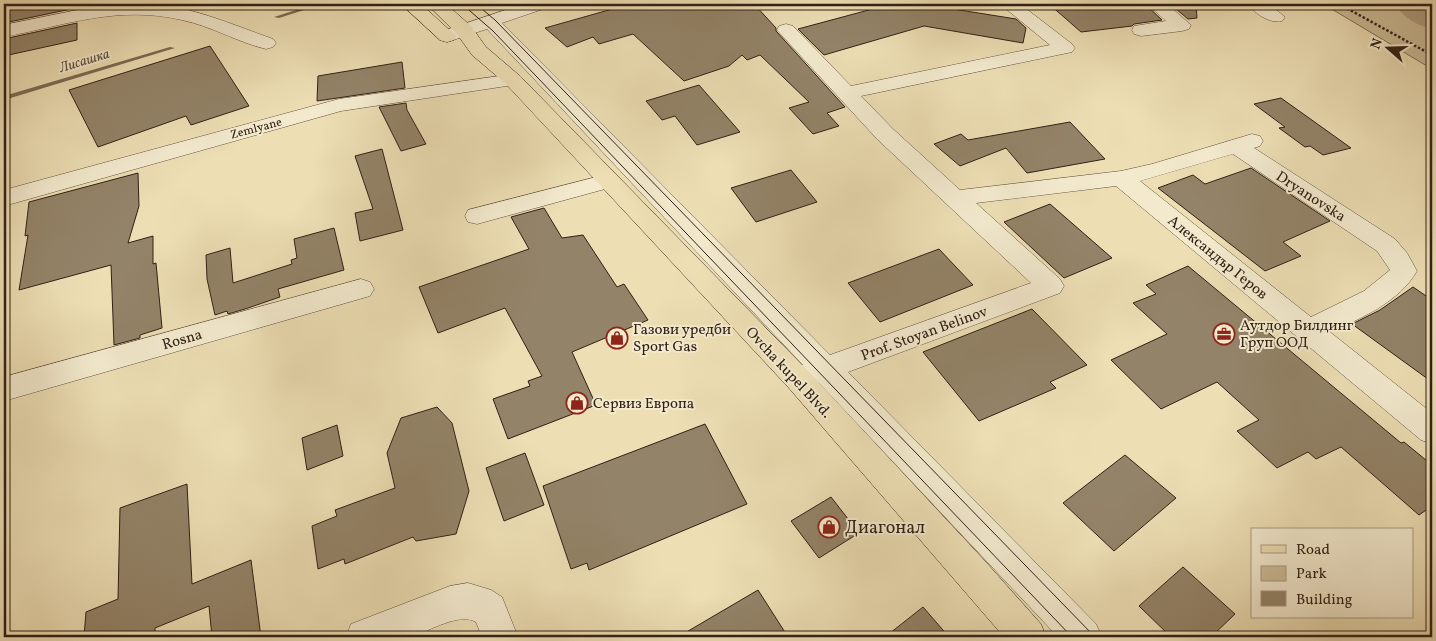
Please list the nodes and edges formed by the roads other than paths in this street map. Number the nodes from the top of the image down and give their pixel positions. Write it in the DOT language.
graph roads {
  1 [pos="135,4"];
  2 [pos="410,4"];
  3 [pos="436,4"];
  4 [pos="540,4"];
  5 [pos="1009,4"];
  6 [pos="1156,4"];
  7 [pos="1257,4"];
  8 [pos="109,9"];
  9 [pos="489,13"];
  10 [pos="1276,17"];
  11 [pos="448,27"];
  12 [pos="786,30"];
  13 [pos="1141,30"];
  14 [pos="4,31"];
  15 [pos="266,43"];
  16 [pos="512,80"];
  17 [pos="847,92"];
  18 [pos="1121,178"];
  19 [pos="608,181"];
  20 [pos="4,198"];
  21 [pos="956,198"];
  22 [pos="477,216"];
  23 [pos="360,289"];
  24 [pos="1308,331"];
  25 [pos="811,374"];
  26 [pos="4,389"];
  27 [pos="1432,430"];
  28 [pos="364,637"];
  29 [pos="500,637"];
  30 [pos="1028,637"];
  31 [pos="1083,637"];
  1 -- 8 [label="street"];
  2 -- 11 [label="main road"];
  3 -- 11 [label="main road"];
  4 -- 9 [label="street"];
  5 -- 17 [label="street"];
  6 -- 13 [label="street"];
  7 -- 10 [label="street"];
  8 -- 14 [label="street"];
  8 -- 15 [label="street"];
  9 -- 11 [label="street"];
  9 -- 25 [label="street"];
  11 -- 16 [label="main road, Ovcha kupel Blvd."];
  12 -- 17 [label="street"];
  16 -- 19 [label="main road, Ovcha kupel Blvd."];
  16 -- 20 [label="street, Zemlyane"];
  17 -- 21 [label="street"];
  18 -- 21 [label="street"];
  18 -- 24 [label="street, Александър Геров"];
  18 -- 24 [label="street, Dryanovska"];
  19 -- 22 [label="street"];
  19 -- 25 [label="main road, Ovcha kupel Blvd."];
  21 -- 25 [label="street, Prof. Stoyan Belinov"];
  23 -- 26 [label="street, Rosna"];
  24 -- 27 [label="street, Александър Геров"];
  25 -- 30 [label="main road, Ovcha kupel Blvd."];
  25 -- 31 [label="street"];
  28 -- 29 [label="street"];
}
